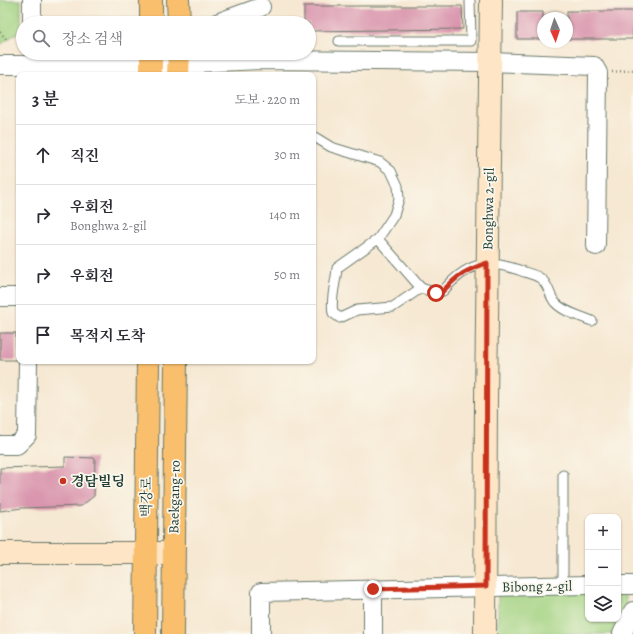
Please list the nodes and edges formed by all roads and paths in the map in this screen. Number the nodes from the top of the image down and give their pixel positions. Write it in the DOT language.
graph roads {
  1 [pos="32,0"];
  2 [pos="151,0"];
  3 [pos="178,0"];
  4 [pos="470,0"];
  5 [pos="491,0"];
  6 [pos="261,10"];
  7 [pos="32,16"];
  8 [pos="151,16"];
  9 [pos="179,16"];
  10 [pos="241,16"];
  11 [pos="0,32"];
  12 [pos="7,40"];
  13 [pos="339,41"];
  14 [pos="316,57"];
  15 [pos="196,60"];
  16 [pos="180,61"];
  17 [pos="490,62"];
  18 [pos="32,64"];
  19 [pos="151,64"];
  20 [pos="0,65"];
  21 [pos="196,72"];
  22 [pos="316,138"];
  23 [pos="378,239"];
  24 [pos="596,246"];
  25 [pos="487,263"];
  26 [pos="421,288"];
  27 [pos="0,297"];
  28 [pos="16,297"];
  29 [pos="592,321"];
  30 [pos="28,364"];
  31 [pos="148,364"];
  32 [pos="176,364"];
  33 [pos="0,445"];
  34 [pos="562,475"];
  35 [pos="0,553"];
  36 [pos="145,553"];
  37 [pos="173,553"];
  38 [pos="563,585"];
  39 [pos="585,585"];
  40 [pos="621,585"];
  41 [pos="633,585"];
  42 [pos="486,586"];
  43 [pos="373,589"];
  44 [pos="633,611"];
  45 [pos="145,634"];
  46 [pos="173,634"];
  47 [pos="261,634"];
  48 [pos="373,634"];
  49 [pos="485,634"];
  50 [pos="622,634"];
  1 -- 7 [label="street"];
  2 -- 8 [label="main road"];
  3 -- 9 [label="main road"];
  4 -- 13 [label="lane"];
  5 -- 17 [label="street, Bonghwa 2-gil"];
  6 -- 10 [label="street"];
  11 -- 12 [label="path"];
  14 -- 17 [label="street"];
  15 -- 16 [label="street"];
  16 -- 19 [label="street"];
  16 -- 21 [label="lane"];
  17 -- 24 [label="street"];
  17 -- 25 [label="street, Bonghwa 2-gil"];
  18 -- 19 [label="street"];
  18 -- 20 [label="street"];
  22 -- 23 [label="lane"];
  23 -- 26 [label="lane"];
  23 -- 26 [label="lane"];
  25 -- 26 [label="lane"];
  25 -- 29 [label="lane"];
  25 -- 42 [label="street, Bonghwa 2-gil"];
  27 -- 28 [label="street"];
  30 -- 33 [label="street"];
  31 -- 36 [label="main road, 백강로"];
  32 -- 37 [label="main road, Baekgang-ro"];
  34 -- 38 [label="lane"];
  35 -- 36 [label="street"];
  36 -- 37 [label="street"];
  36 -- 45 [label="main road, 백강로"];
  37 -- 46 [label="main road, Baekgang-ro"];
  38 -- 39 [label="street, Bibong 2-gil"];
  38 -- 42 [label="street, Bibong 2-gil"];
  40 -- 41 [label="street"];
  42 -- 43 [label="street, Bibong 2-gil"];
  42 -- 49 [label="street, Bonghwa 2-gil"];
  43 -- 47 [label="street, Bibong 2-gil"];
  43 -- 48 [label="street"];
  44 -- 50 [label="street"];
}
